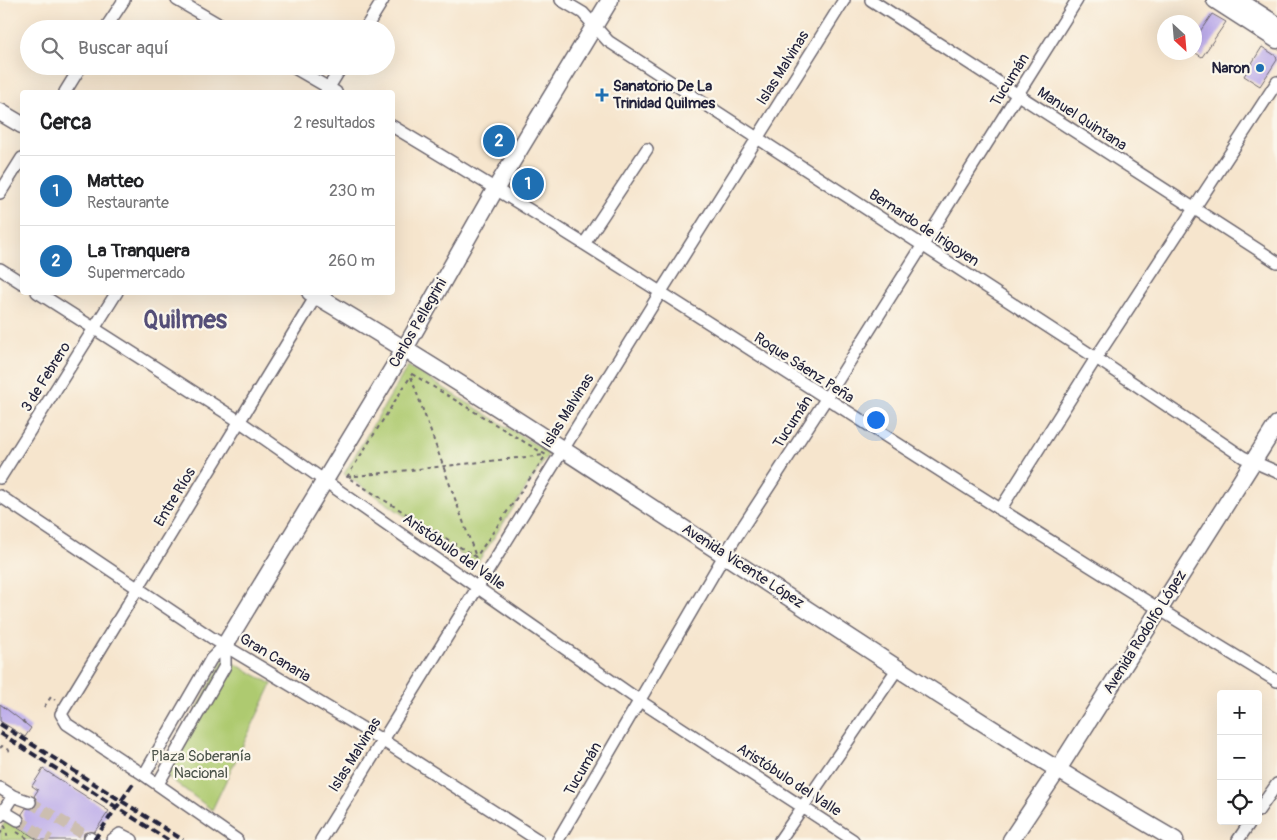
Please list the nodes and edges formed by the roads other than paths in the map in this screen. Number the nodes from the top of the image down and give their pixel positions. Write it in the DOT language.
graph roads {
  1 [pos="124,0"];
  2 [pos="177,0"];
  3 [pos="383,0"];
  4 [pos="561,0"];
  5 [pos="610,0"];
  6 [pos="844,0"];
  7 [pos="870,0"];
  8 [pos="1077,0"];
  9 [pos="1214,0"];
  10 [pos="1238,0"];
  11 [pos="111,20"];
  12 [pos="211,20"];
  13 [pos="371,20"];
  14 [pos="594,25"];
  15 [pos="1277,25"];
  16 [pos="1277,40"];
  17 [pos="75,75"];
  18 [pos="305,75"];
  19 [pos="338,75"];
  20 [pos="1277,82"];
  21 [pos="66,90"];
  22 [pos="328,90"];
  23 [pos="330,90"];
  24 [pos="1018,96"];
  25 [pos="0,112"];
  26 [pos="20,124"];
  27 [pos="395,128"];
  28 [pos="757,137"];
  29 [pos="647,148"];
  30 [pos="20,161"];
  31 [pos="496,188"];
  32 [pos="0,193"];
  33 [pos="1193,210"];
  34 [pos="584,244"];
  35 [pos="921,245"];
  36 [pos="1277,262"];
  37 [pos="0,269"];
  38 [pos="20,283"];
  39 [pos="660,293"];
  40 [pos="41,295"];
  41 [pos="115,295"];
  42 [pos="312,295"];
  43 [pos="315,295"];
  44 [pos="94,330"];
  45 [pos="404,350"];
  46 [pos="1096,358"];
  47 [pos="826,399"];
  48 [pos="239,421"];
  49 [pos="1277,424"];
  50 [pos="562,450"];
  51 [pos="1253,462"];
  52 [pos="1277,472"];
  53 [pos="0,478"];
  54 [pos="325,480"];
  55 [pos="0,496"];
  56 [pos="1000,510"];
  57 [pos="724,554"];
  58 [pos="137,587"];
  59 [pos="478,587"];
  60 [pos="1159,610"];
  61 [pos="226,645"];
  62 [pos="898,668"];
  63 [pos="1277,681"];
  64 [pos="640,701"];
  65 [pos="382,740"];
  66 [pos="1057,771"];
  67 [pos="144,775"];
  68 [pos="158,784"];
  69 [pos="1277,784"];
  70 [pos="0,788"];
  71 [pos="13,796"];
  72 [pos="30,802"];
  73 [pos="1262,805"];
  74 [pos="802,808"];
  75 [pos="1,813"];
  76 [pos="18,820"];
  77 [pos="1248,825"];
  78 [pos="116,837"];
  79 [pos="132,840"];
  80 [pos="237,840"];
  81 [pos="321,840"];
  82 [pos="538,840"];
  83 [pos="558,840"];
  84 [pos="780,840"];
  85 [pos="853,840"];
  86 [pos="1011,840"];
  87 [pos="1175,840"];
  88 [pos="1238,840"];
  1 -- 11 [label="street"];
  2 -- 12 [label="street"];
  3 -- 13 [label="street"];
  4 -- 14 [label="street, Bernardo de Irigoyen"];
  5 -- 14 [label="main road, Carlos Pellegrini"];
  6 -- 28 [label="street, Islas Malvinas"];
  7 -- 24 [label="street, Manuel Quintana"];
  8 -- 24 [label="street, Tucumán"];
  9 -- 16 [label="main road"];
  10 -- 15 [label="main road"];
  14 -- 28 [label="street, Bernardo de Irigoyen"];
  14 -- 31 [label="main road, Carlos Pellegrini"];
  17 -- 21 [label="street"];
  18 -- 22 [label="street"];
  19 -- 23 [label="street"];
  20 -- 33 [label="street"];
  24 -- 33 [label="street, Manuel Quintana"];
  24 -- 35 [label="street, Tucumán"];
  25 -- 26 [label="main road"];
  27 -- 31 [label="street, Roque Sáenz Peña"];
  28 -- 35 [label="street, Bernardo de Irigoyen"];
  28 -- 39 [label="street, Islas Malvinas"];
  29 -- 34 [label="street"];
  30 -- 32 [label="street"];
  31 -- 34 [label="street, Roque Sáenz Peña"];
  31 -- 45 [label="main road, Carlos Pellegrini"];
  33 -- 36 [label="street, Manuel Quintana"];
  33 -- 46 [label="street"];
  34 -- 39 [label="street, Roque Sáenz Peña"];
  35 -- 46 [label="street, Bernardo de Irigoyen"];
  35 -- 47 [label="street, Tucumán"];
  37 -- 38 [label="street"];
  39 -- 47 [label="street, Roque Sáenz Peña"];
  39 -- 50 [label="street, Islas Malvinas"];
  40 -- 44 [label="street, Aristóbulo del Valle"];
  41 -- 44 [label="street, 3 de Febrero"];
  42 -- 48 [label="street, Entre Ríos"];
  43 -- 45 [label="main road, Avenida Vicente López"];
  44 -- 48 [label="street, Aristóbulo del Valle"];
  44 -- 53 [label="street, 3 de Febrero"];
  45 -- 50 [label="main road, Avenida Vicente López"];
  45 -- 54 [label="main road, Carlos Pellegrini"];
  46 -- 51 [label="street, Bernardo de Irigoyen"];
  46 -- 56 [label="street"];
  47 -- 56 [label="street, Roque Sáenz Peña"];
  47 -- 57 [label="street, Tucumán"];
  48 -- 54 [label="street, Aristóbulo del Valle"];
  48 -- 58 [label="street, Entre Ríos"];
  49 -- 51 [label="main road, Avenida Rodolfo López"];
  50 -- 57 [label="main road, Avenida Vicente López"];
  50 -- 59 [label="street, Islas Malvinas"];
  51 -- 52 [label="street, Bernardo de Irigoyen"];
  51 -- 60 [label="main road, Avenida Rodolfo López"];
  54 -- 59 [label="street, Aristóbulo del Valle"];
  54 -- 61 [label="main road, Carlos Pellegrini"];
  55 -- 58 [label="street, Gran Canaria"];
  56 -- 60 [label="street, Roque Sáenz Peña"];
  57 -- 62 [label="main road, Avenida Vicente López"];
  57 -- 64 [label="street, Tucumán"];
  58 -- 61 [label="street, Gran Canaria"];
  58 -- 67 [label="street, Entre Ríos"];
  59 -- 64 [label="street, Aristóbulo del Valle"];
  59 -- 65 [label="street, Islas Malvinas"];
  60 -- 63 [label="street, Roque Sáenz Peña"];
  60 -- 66 [label="main road, Avenida Rodolfo López"];
  61 -- 65 [label="street, Gran Canaria"];
  61 -- 67 [label="street, Carlos Pellegrini"];
  61 -- 68 [label="street, Carlos Pellegrini"];
  62 -- 66 [label="main road, Avenida Vicente López"];
  62 -- 74 [label="street"];
  64 -- 74 [label="street, Aristóbulo del Valle"];
  64 -- 83 [label="street, Tucumán"];
  65 -- 81 [label="street, Islas Malvinas"];
  65 -- 82 [label="street, Gran Canaria"];
  66 -- 86 [label="main road, Avenida Rodolfo López"];
  66 -- 87 [label="main road, Avenida Vicente López"];
  67 -- 68 [label="street"];
  68 -- 80 [label="street"];
  69 -- 73 [label="street"];
  70 -- 71 [label="street"];
  71 -- 72 [label="street"];
  71 -- 75 [label="street"];
  74 -- 84 [label="street"];
  74 -- 85 [label="street, Aristóbulo del Valle"];
  75 -- 76 [label="street"];
  77 -- 88 [label="street"];
  78 -- 79 [label="street"];
}
